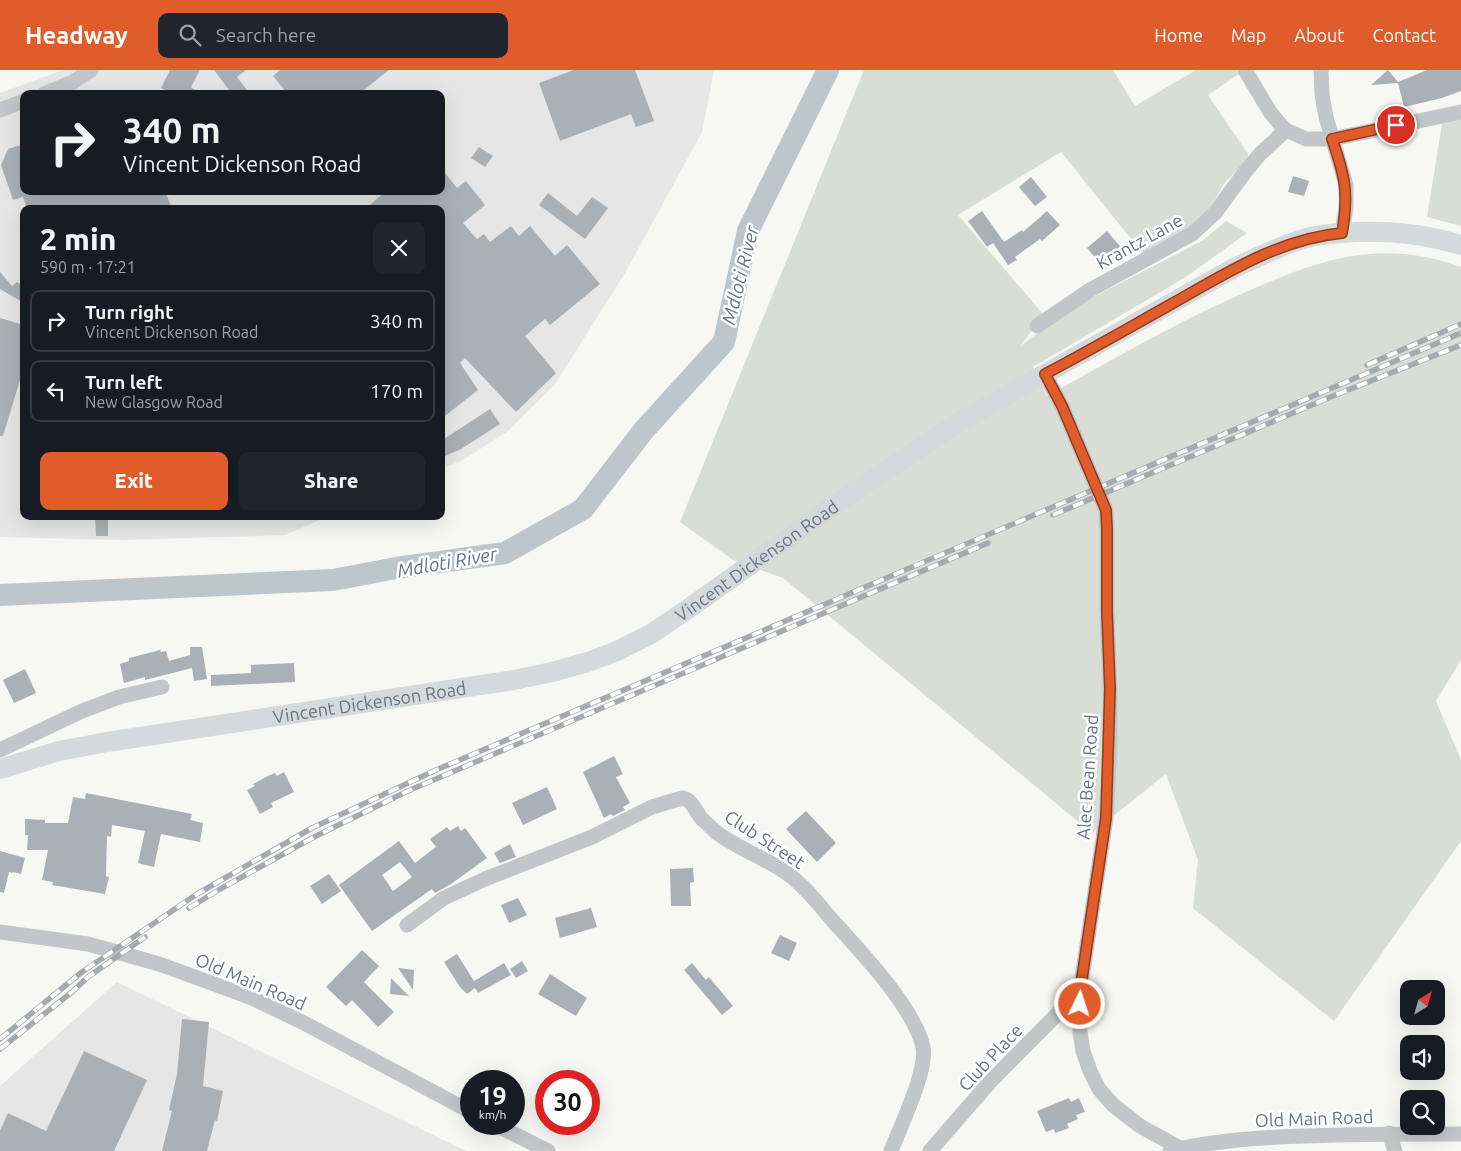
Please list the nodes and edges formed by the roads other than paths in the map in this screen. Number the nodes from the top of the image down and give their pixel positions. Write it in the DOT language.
graph roads {
  1 [pos="91,70"];
  2 [pos="1245,70"];
  3 [pos="1321,70"];
  4 [pos="54,90"];
  5 [pos="20,103"];
  6 [pos="0,110"];
  7 [pos="1461,112"];
  8 [pos="1286,130"];
  9 [pos="1332,139"];
  10 [pos="1342,233"];
  11 [pos="1461,245"];
  12 [pos="1037,326"];
  13 [pos="1045,374"];
  14 [pos="162,687"];
  15 [pos="0,750"];
  16 [pos="0,769"];
  17 [pos="407,925"];
  18 [pos="0,932"];
  19 [pos="1080,991"];
  20 [pos="460,1106"];
  21 [pos="1389,1133"];
  22 [pos="1461,1134"];
  23 [pos="516,1135"];
  24 [pos="1175,1150"];
  25 [pos="548,1151"];
  26 [pos="891,1151"];
  27 [pos="930,1151"];
  28 [pos="1395,1151"];
  1 -- 4 [label="street"];
  2 -- 8 [label="street"];
  3 -- 9 [label="street"];
  5 -- 6 [label="street"];
  7 -- 9 [label="street"];
  8 -- 9 [label="street"];
  8 -- 12 [label="street, Krantz Lane"];
  9 -- 10 [label="street"];
  10 -- 11 [label="main road, Vincent Dickenson Road"];
  10 -- 13 [label="main road, Vincent Dickenson Road"];
  13 -- 16 [label="main road, Vincent Dickenson Road"];
  13 -- 19 [label="street, Alec Bean Road"];
  14 -- 15 [label="street"];
  17 -- 26 [label="street, Club Street"];
  18 -- 20 [label="street, Old Main Road"];
  19 -- 24 [label="street, Alec Bean Road"];
  19 -- 27 [label="street, Club Place"];
  21 -- 22 [label="street, Old Main Road"];
  21 -- 24 [label="street, Old Main Road"];
  21 -- 28 [label="street"];
  23 -- 25 [label="street"];
}
